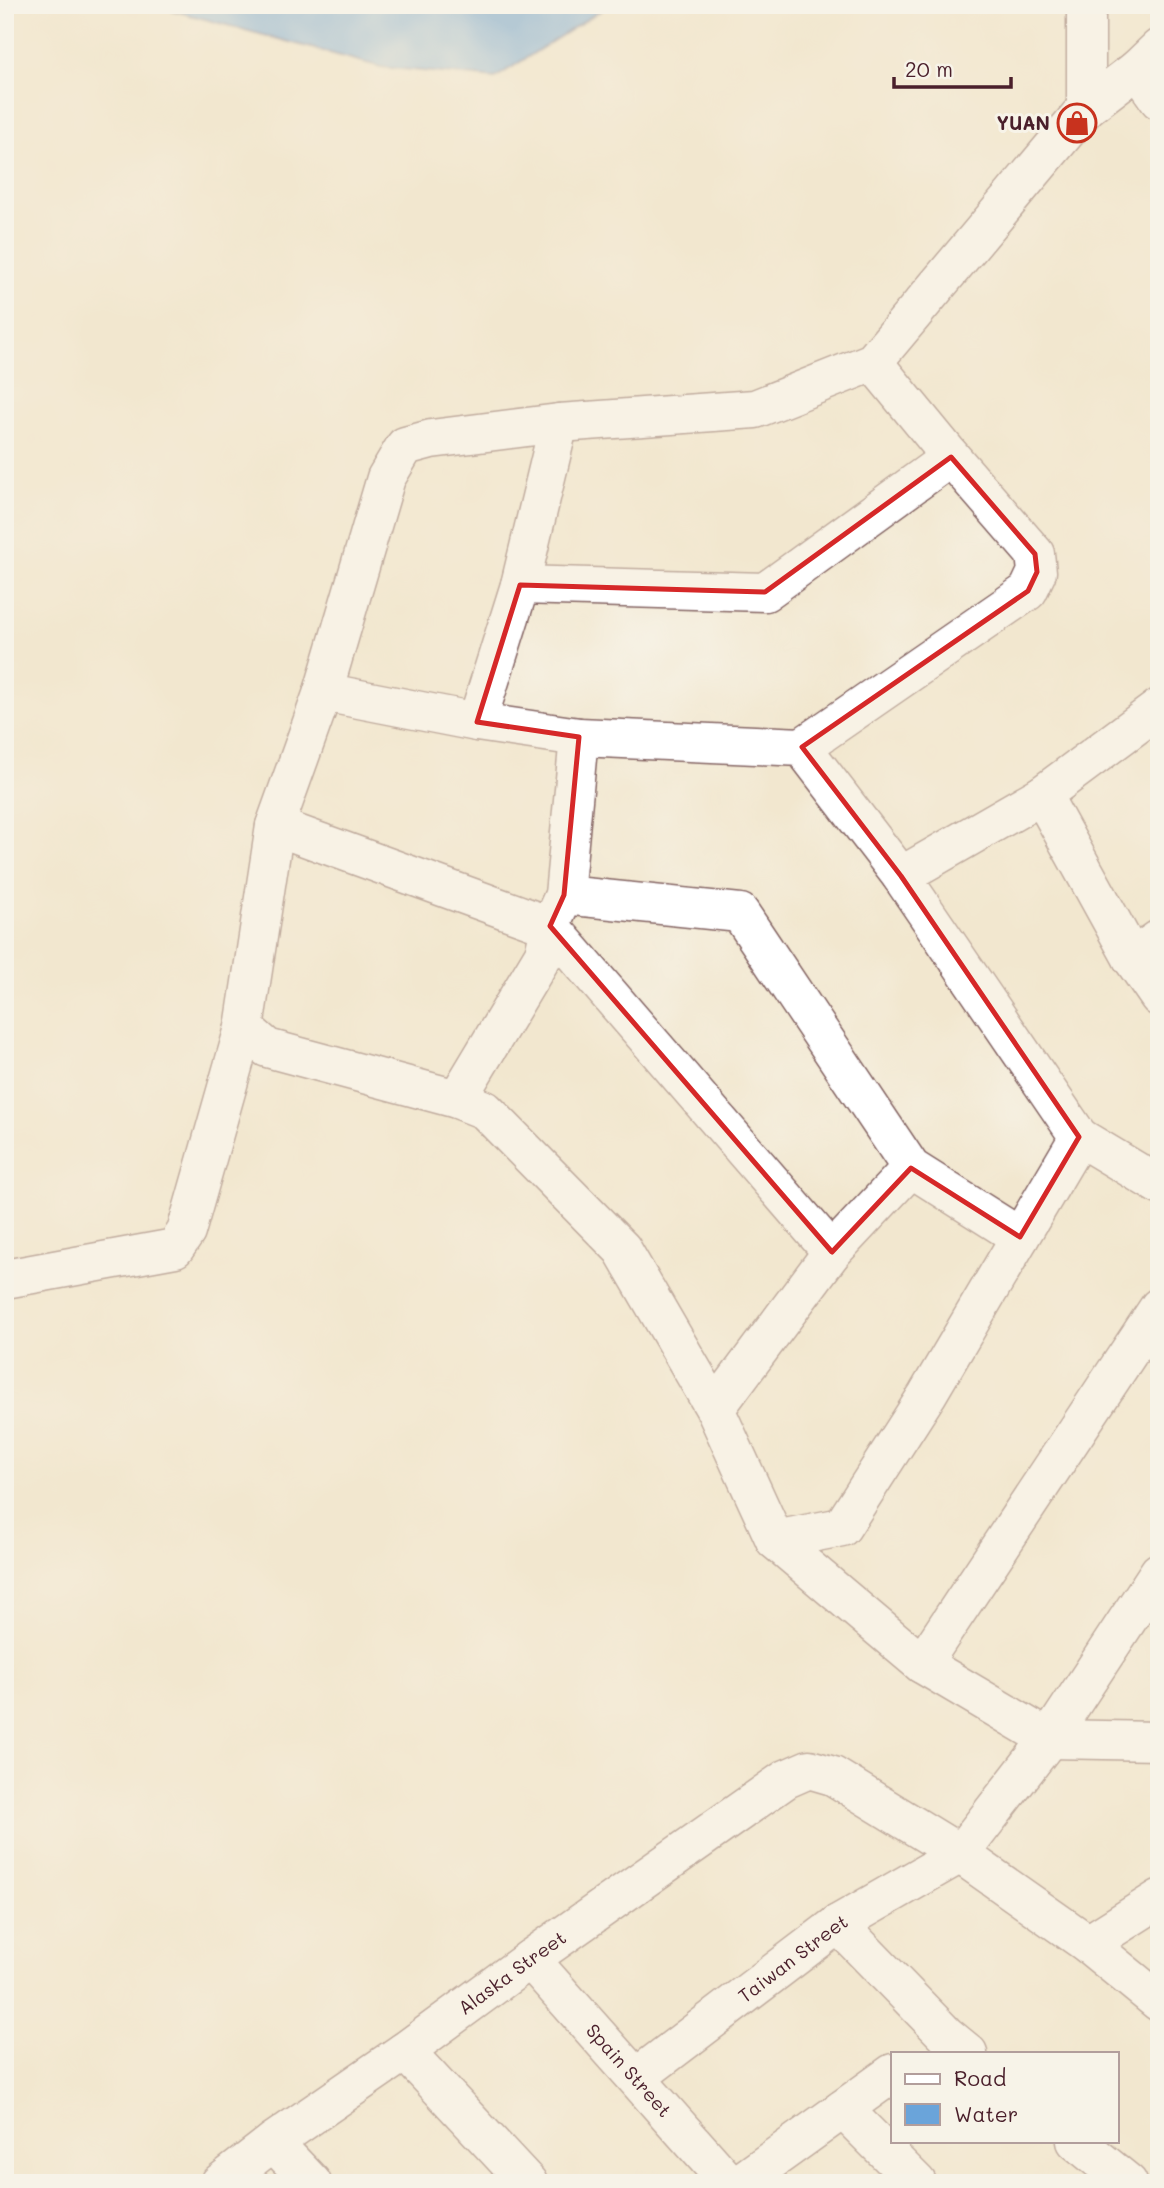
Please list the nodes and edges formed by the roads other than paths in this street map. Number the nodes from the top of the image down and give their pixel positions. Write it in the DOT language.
graph roads {
  1 [pos="1086,5"];
  2 [pos="1148,58"];
  3 [pos="1159,100"];
  4 [pos="1086,108"];
  5 [pos="873,362"];
  6 [pos="559,423"];
  7 [pos="951,457"];
  8 [pos="520,585"];
  9 [pos="323,692"];
  10 [pos="1159,708"];
  11 [pos="477,722"];
  12 [pos="579,737"];
  13 [pos="802,747"];
  14 [pos="1042,794"];
  15 [pos="275,826"];
  16 [pos="901,876"];
  17 [pos="557,910"];
  18 [pos="1145,949"];
  19 [pos="1159,997"];
  20 [pos="244,1028"];
  21 [pos="457,1099"];
  22 [pos="1079,1137"];
  23 [pos="911,1168"];
  24 [pos="1159,1185"];
  25 [pos="1020,1237"];
  26 [pos="832,1252"];
  27 [pos="5,1279"];
  28 [pos="1159,1307"];
  29 [pos="715,1409"];
  30 [pos="775,1540"];
  31 [pos="1159,1572"];
  32 [pos="922,1664"];
  33 [pos="1049,1739"];
  34 [pos="1159,1741"];
  35 [pos="960,1854"];
  36 [pos="1159,1899"];
  37 [pos="838,1924"];
  38 [pos="1087,1944"];
  39 [pos="530,1959"];
  40 [pos="1159,2002"];
  41 [pos="945,2047"];
  42 [pos="405,2051"];
  43 [pos="891,2074"];
  44 [pos="637,2077"];
  45 [pos="842,2109"];
  46 [pos="272,2142"];
  47 [pos="1077,2142"];
  48 [pos="220,2183"];
  49 [pos="312,2183"];
  50 [pos="528,2183"];
  51 [pos="729,2183"];
  52 [pos="740,2183"];
  53 [pos="917,2183"];
  54 [pos="1128,2183"];
  1 -- 4 [label="street"];
  2 -- 3 [label="street"];
  2 -- 4 [label="street"];
  4 -- 5 [label="street"];
  5 -- 6 [label="street"];
  5 -- 7 [label="street"];
  6 -- 8 [label="street"];
  6 -- 9 [label="street"];
  7 -- 8 [label="street"];
  7 -- 13 [label="street"];
  8 -- 11 [label="street"];
  9 -- 11 [label="street"];
  9 -- 15 [label="street"];
  10 -- 14 [label="street"];
  11 -- 12 [label="street"];
  12 -- 13 [label="street"];
  12 -- 17 [label="street"];
  13 -- 16 [label="street"];
  14 -- 16 [label="street"];
  14 -- 18 [label="street"];
  15 -- 17 [label="street"];
  15 -- 20 [label="street"];
  16 -- 22 [label="street"];
  17 -- 21 [label="street"];
  17 -- 23 [label="street"];
  17 -- 26 [label="street"];
  18 -- 19 [label="street"];
  20 -- 21 [label="street"];
  20 -- 27 [label="street"];
  21 -- 29 [label="street"];
  22 -- 24 [label="street"];
  22 -- 25 [label="street"];
  23 -- 25 [label="street"];
  23 -- 26 [label="street"];
  25 -- 30 [label="street"];
  26 -- 29 [label="street"];
  28 -- 32 [label="street"];
  29 -- 30 [label="street"];
  30 -- 32 [label="street"];
  31 -- 33 [label="street"];
  32 -- 33 [label="street"];
  33 -- 34 [label="street"];
  33 -- 35 [label="street"];
  35 -- 37 [label="street, Taiwan Street"];
  35 -- 38 [label="street"];
  35 -- 39 [label="street, Alaska Street"];
  36 -- 38 [label="street"];
  37 -- 41 [label="street"];
  37 -- 44 [label="street, Taiwan Street"];
  38 -- 40 [label="street"];
  39 -- 42 [label="street, Alaska Street"];
  39 -- 44 [label="street, Spain Street"];
  42 -- 46 [label="street, Alaska Street"];
  42 -- 50 [label="street"];
  43 -- 45 [label="street"];
  44 -- 51 [label="street, Spain Street"];
  45 -- 52 [label="street"];
  45 -- 53 [label="street"];
  46 -- 48 [label="street, Alaska Street"];
  46 -- 49 [label="street"];
  47 -- 54 [label="street"];
}
